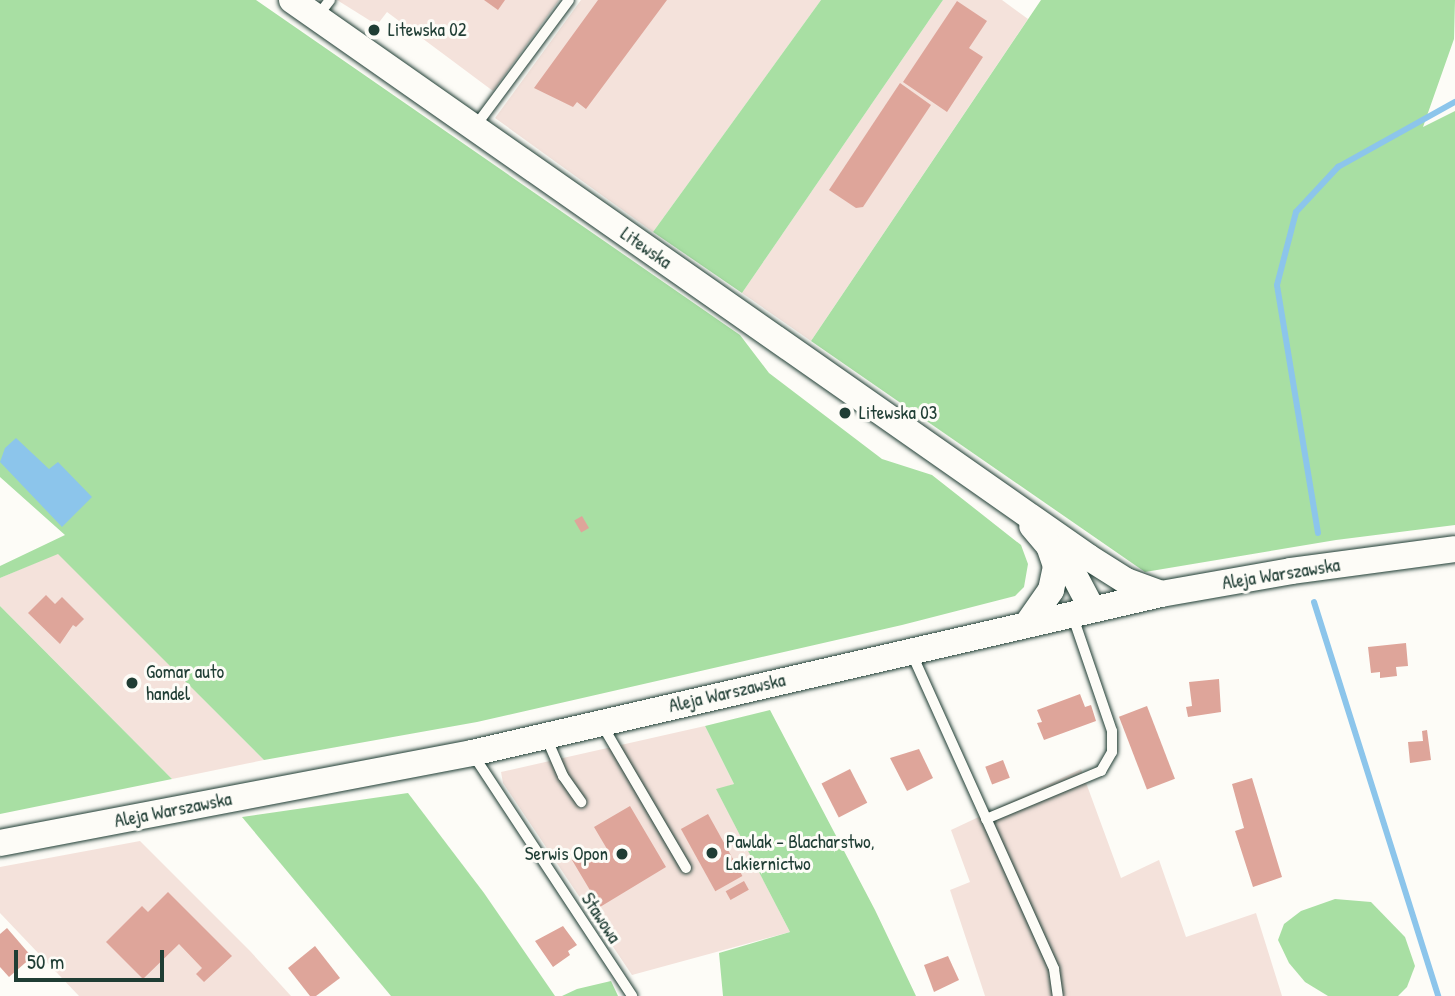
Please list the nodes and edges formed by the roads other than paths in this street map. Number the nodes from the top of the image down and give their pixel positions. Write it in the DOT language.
graph roads {
  1 [pos="292,0"];
  2 [pos="569,0"];
  3 [pos="323,9"];
  4 [pos="474,128"];
  5 [pos="1000,496"];
  6 [pos="1049,546"];
  7 [pos="1455,549"];
  8 [pos="1080,551"];
  9 [pos="1161,594"];
  10 [pos="1082,611"];
  11 [pos="1028,623"];
  12 [pos="910,650"];
  13 [pos="600,722"];
  14 [pos="546,735"];
  15 [pos="472,753"];
  16 [pos="581,802"];
  17 [pos="986,819"];
  18 [pos="0,843"];
  19 [pos="686,868"];
  20 [pos="632,996"];
  21 [pos="1058,996"];
  1 -- 3 [label="street, Litewska"];
  2 -- 4 [label="lane"];
  3 -- 4 [label="street, Litewska"];
  4 -- 5 [label="street, Litewska"];
  5 -- 6 [label="street"];
  5 -- 8 [label="street"];
  6 -- 10 [label="street"];
  6 -- 11 [label="street"];
  7 -- 9 [label="street, Aleja Warszawska"];
  8 -- 9 [label="street"];
  8 -- 10 [label="street"];
  9 -- 10 [label="street, Aleja Warszawska"];
  10 -- 11 [label="street, Aleja Warszawska"];
  10 -- 17 [label="lane"];
  11 -- 12 [label="street, Aleja Warszawska"];
  12 -- 13 [label="street, Aleja Warszawska"];
  12 -- 17 [label="lane"];
  13 -- 14 [label="street, Aleja Warszawska"];
  13 -- 19 [label="lane"];
  14 -- 15 [label="street, Aleja Warszawska"];
  14 -- 16 [label="lane"];
  15 -- 18 [label="street, Aleja Warszawska"];
  15 -- 20 [label="lane, Stawowa"];
  17 -- 21 [label="lane"];
}
